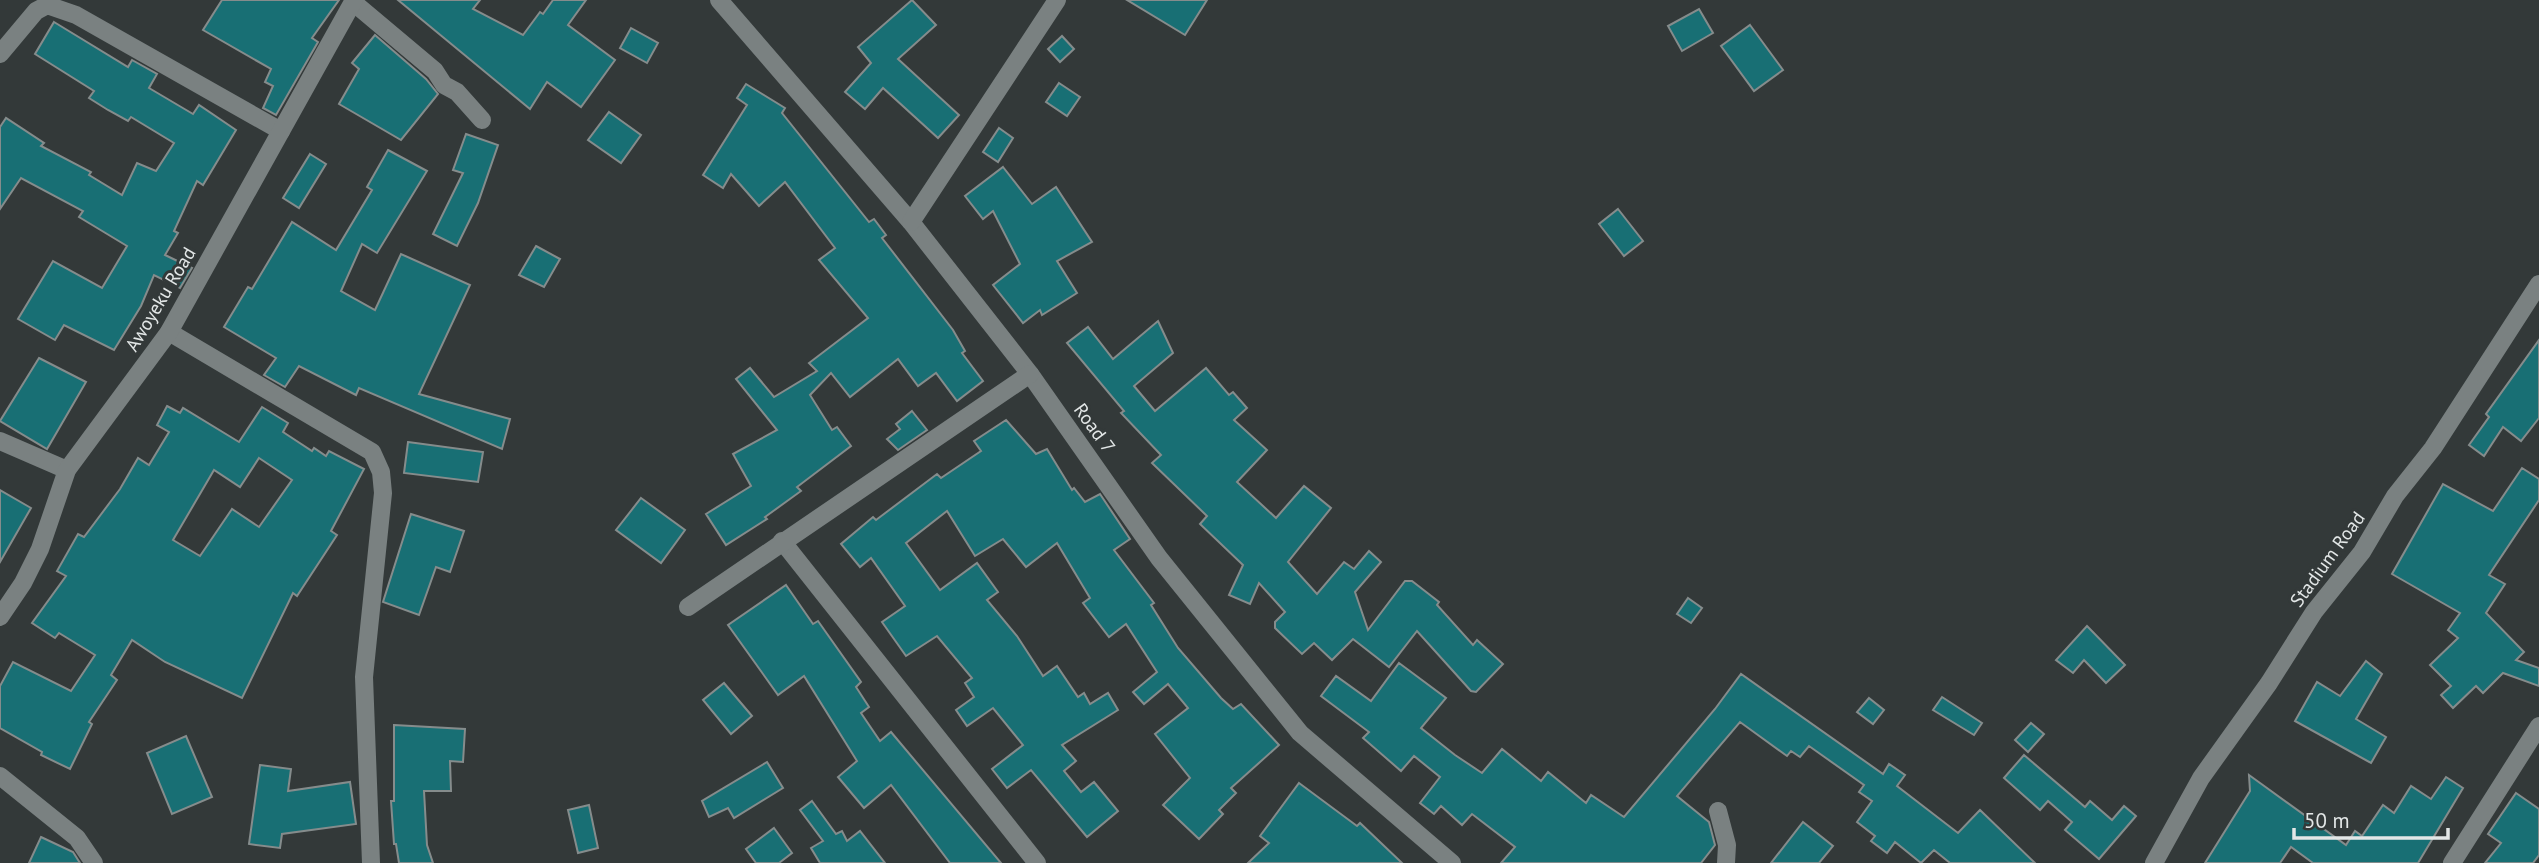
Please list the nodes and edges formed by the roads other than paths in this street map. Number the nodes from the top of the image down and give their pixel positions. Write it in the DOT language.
graph roads {
  1 [pos="719,0"];
  2 [pos="1057,0"];
  3 [pos="354,1"];
  4 [pos="0,54"];
  5 [pos="482,120"];
  6 [pos="281,131"];
  7 [pos="911,222"];
  8 [pos="2539,284"];
  9 [pos="169,332"];
  10 [pos="1030,374"];
  11 [pos="0,440"];
  12 [pos="67,470"];
  13 [pos="782,541"];
  14 [pos="688,607"];
  15 [pos="0,617"];
  16 [pos="2539,726"];
  17 [pos="0,776"];
  18 [pos="1718,811"];
  19 [pos="94,863"];
  20 [pos="371,863"];
  21 [pos="1037,863"];
  22 [pos="1452,863"];
  23 [pos="1726,863"];
  24 [pos="2154,863"];
  25 [pos="2452,863"];
  1 -- 7 [label="street, Road 7"];
  2 -- 7 [label="street"];
  3 -- 5 [label="street"];
  3 -- 6 [label="street, Awoyeku Road"];
  4 -- 6 [label="street"];
  6 -- 9 [label="street, Awoyeku Road"];
  7 -- 10 [label="street, Road 7"];
  8 -- 24 [label="street, Stadium Road"];
  9 -- 12 [label="street, Awoyeku Road"];
  9 -- 20 [label="street"];
  10 -- 13 [label="street"];
  10 -- 22 [label="street, Road 7"];
  11 -- 12 [label="street"];
  12 -- 15 [label="street, Awoyeku Road"];
  13 -- 14 [label="street"];
  13 -- 21 [label="street"];
  16 -- 25 [label="street"];
  17 -- 19 [label="street"];
  18 -- 23 [label="street"];
}
